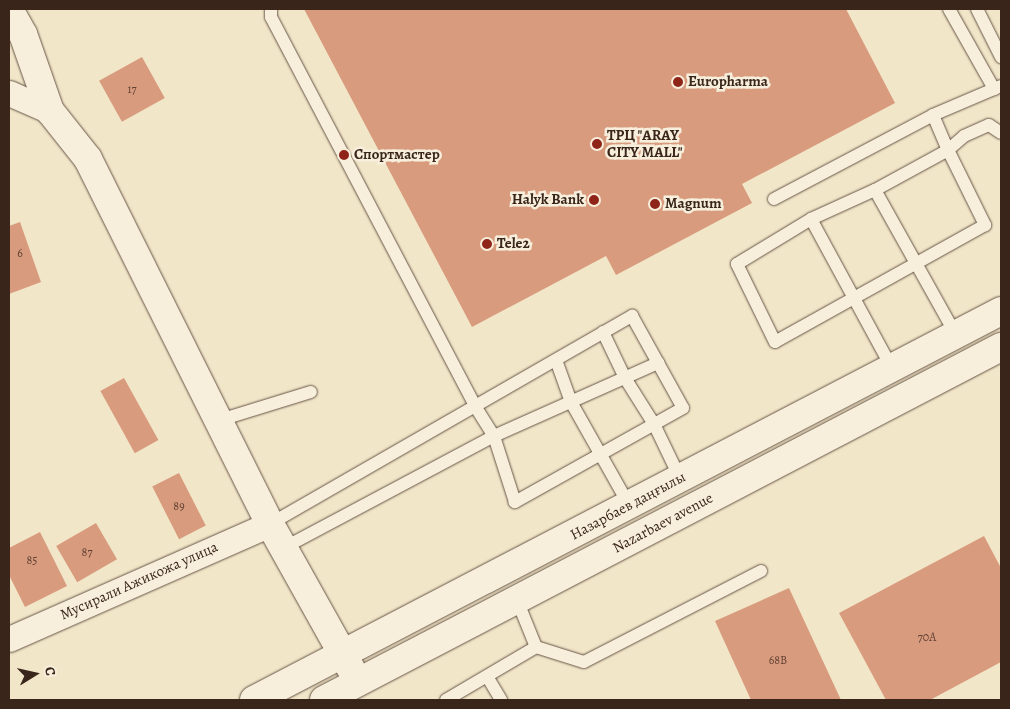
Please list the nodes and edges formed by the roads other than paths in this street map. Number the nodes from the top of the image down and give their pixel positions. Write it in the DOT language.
graph roads {
  1 [pos="9,9"];
  2 [pos="271,9"];
  3 [pos="949,9"];
  4 [pos="977,9"];
  5 [pos="1001,57"];
  6 [pos="998,87"];
  7 [pos="9,92"];
  8 [pos="50,111"];
  9 [pos="933,115"];
  10 [pos="1001,134"];
  11 [pos="948,150"];
  12 [pos="874,190"];
  13 [pos="774,199"];
  14 [pos="811,218"];
  15 [pos="918,262"];
  16 [pos="856,297"];
  17 [pos="1001,311"];
  18 [pos="603,332"];
  19 [pos="956,335"];
  20 [pos="1001,347"];
  21 [pos="556,360"];
  22 [pos="658,363"];
  23 [pos="892,368"];
  24 [pos="625,378"];
  25 [pos="311,392"];
  26 [pos="570,402"];
  27 [pos="475,406"];
  28 [pos="220,420"];
  29 [pos="654,424"];
  30 [pos="494,436"];
  31 [pos="602,454"];
  32 [pos="680,478"];
  33 [pos="629,505"];
  34 [pos="270,524"];
  35 [pos="283,548"];
  36 [pos="761,571"];
  37 [pos="516,600"];
  38 [pos="9,639"];
  39 [pos="536,647"];
  40 [pos="342,654"];
  41 [pos="488,678"];
  42 [pos="358,682"];
  43 [pos="254,700"];
  44 [pos="324,700"];
  45 [pos="446,700"];
  46 [pos="501,700"];
  1 -- 8 [label="main road"];
  2 -- 27 [label="lane"];
  3 -- 6 [label="lane"];
  4 -- 5 [label="lane"];
  6 -- 9 [label="lane"];
  7 -- 8 [label="street"];
  8 -- 28 [label="main road"];
  9 -- 11 [label="lane"];
  9 -- 13 [label="lane"];
  10 -- 11 [label="lane"];
  11 -- 12 [label="lane"];
  11 -- 15 [label="lane"];
  12 -- 14 [label="lane"];
  12 -- 15 [label="lane"];
  14 -- 16 [label="lane"];
  14 -- 16 [label="lane"];
  15 -- 16 [label="lane"];
  15 -- 19 [label="lane"];
  16 -- 23 [label="lane"];
  17 -- 19 [label="main road, Назарбаев даңғылы"];
  18 -- 21 [label="lane"];
  18 -- 22 [label="lane"];
  18 -- 24 [label="lane"];
  19 -- 23 [label="main road, Назарбаев даңғылы"];
  20 -- 37 [label="main road, Nazarbaev avenue"];
  21 -- 26 [label="lane"];
  21 -- 27 [label="lane"];
  22 -- 24 [label="lane"];
  22 -- 29 [label="lane"];
  23 -- 32 [label="main road, Назарбаев даңғылы"];
  24 -- 26 [label="lane"];
  24 -- 29 [label="lane"];
  25 -- 28 [label="lane"];
  26 -- 30 [label="lane"];
  26 -- 31 [label="lane"];
  27 -- 30 [label="lane"];
  27 -- 34 [label="lane"];
  28 -- 34 [label="main road"];
  29 -- 31 [label="lane"];
  29 -- 32 [label="lane"];
  30 -- 31 [label="lane"];
  30 -- 35 [label="lane"];
  31 -- 33 [label="lane"];
  32 -- 33 [label="main road, Назарбаев даңғылы"];
  33 -- 40 [label="main road, Назарбаев даңғылы"];
  34 -- 35 [label="main road"];
  34 -- 38 [label="street, Мусирали Ажикожа улица"];
  35 -- 40 [label="main road"];
  36 -- 39 [label="lane"];
  37 -- 39 [label="lane"];
  37 -- 42 [label="main road, Nazarbaev avenue"];
  39 -- 41 [label="lane"];
  40 -- 42 [label="main road"];
  40 -- 43 [label="main road, Назарбаев даңғылы"];
  41 -- 45 [label="lane"];
  41 -- 46 [label="lane"];
  42 -- 44 [label="main road, Nazarbaev avenue"];
}
